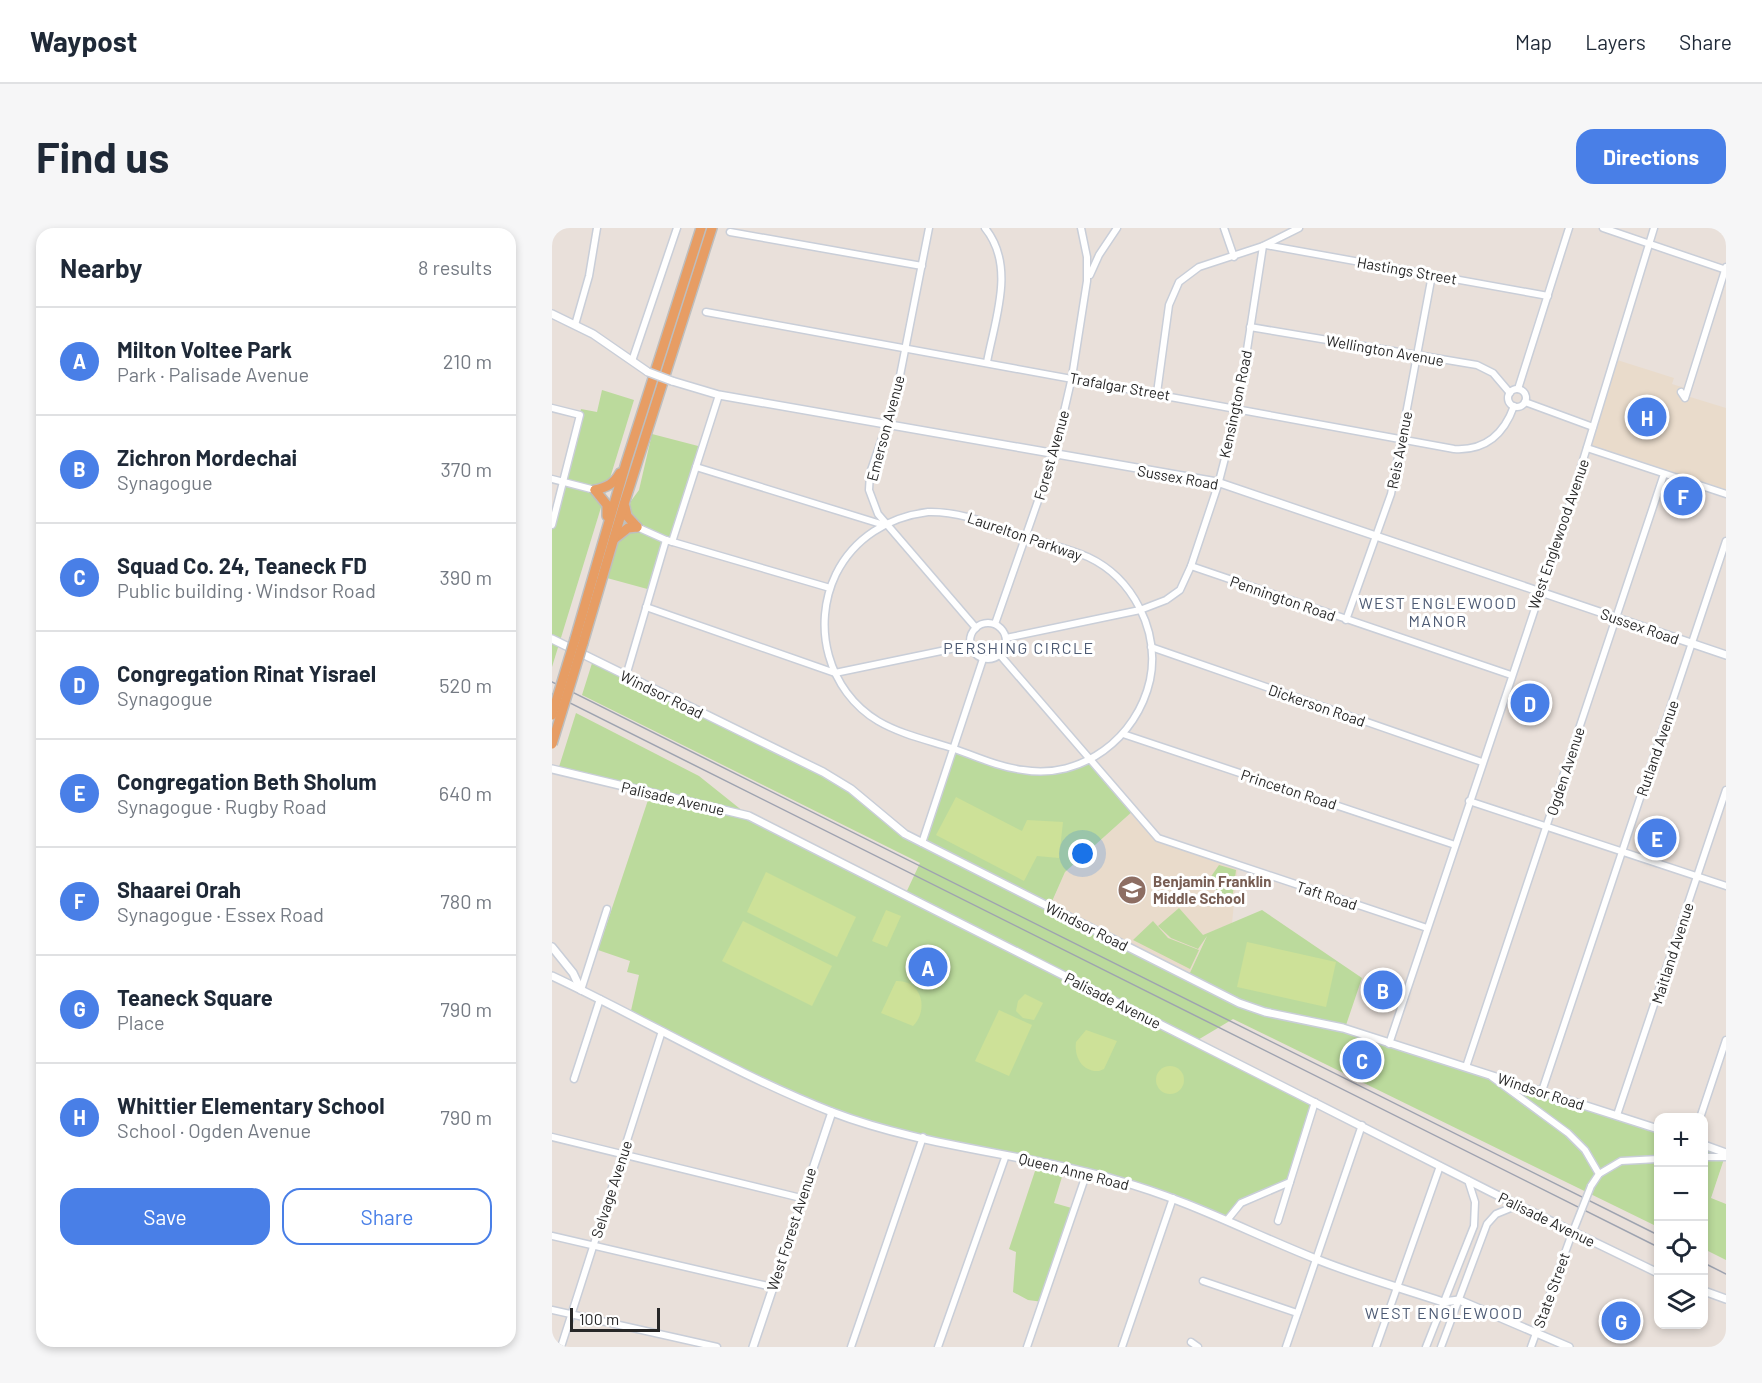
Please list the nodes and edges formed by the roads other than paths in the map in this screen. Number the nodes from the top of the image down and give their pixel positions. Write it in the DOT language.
graph roads {
  1 [pos="597,228"];
  2 [pos="677,228"];
  3 [pos="701,228"];
  4 [pos="712,228"];
  5 [pos="929,228"];
  6 [pos="985,228"];
  7 [pos="1081,228"];
  8 [pos="1117,228"];
  9 [pos="1224,228"];
  10 [pos="1299,228"];
  11 [pos="1569,228"];
  12 [pos="1603,228"];
  13 [pos="1654,228"];
  14 [pos="730,232"];
  15 [pos="1649,244"];
  16 [pos="1264,245"];
  17 [pos="1234,256"];
  18 [pos="922,266"];
  19 [pos="1726,269"];
  20 [pos="1432,275"];
  21 [pos="1088,281"];
  22 [pos="1548,296"];
  23 [pos="706,312"];
  24 [pos="552,314"];
  25 [pos="575,325"];
  26 [pos="1250,327"];
  27 [pos="905,348"];
  28 [pos="1417,355"];
  29 [pos="632,361"];
  30 [pos="987,362"];
  31 [pos="1072,377"];
  32 [pos="1518,389"];
  33 [pos="1680,392"];
  34 [pos="1157,393"];
  35 [pos="1510,393"];
  36 [pos="719,395"];
  37 [pos="1526,402"];
  38 [pos="1514,406"];
  39 [pos="552,408"];
  40 [pos="1238,408"];
  41 [pos="888,425"];
  42 [pos="1593,427"];
  43 [pos="1401,438"];
  44 [pos="1587,448"];
  45 [pos="1054,455"];
  46 [pos="626,463"];
  47 [pos="696,467"];
  48 [pos="1664,474"];
  49 [pos="552,479"];
  50 [pos="563,482"];
  51 [pos="1218,483"];
  52 [pos="595,490"];
  53 [pos="1726,494"];
  54 [pos="624,504"];
  55 [pos="608,524"];
  56 [pos="885,524"];
  57 [pos="552,525"];
  58 [pos="637,527"];
  59 [pos="1025,537"];
  60 [pos="1375,538"];
  61 [pos="614,539"];
  62 [pos="669,541"];
  63 [pos="1726,541"];
  64 [pos="1191,566"];
  65 [pos="830,588"];
  66 [pos="1538,592"];
  67 [pos="646,607"];
  68 [pos="1140,610"];
  69 [pos="1616,618"];
  70 [pos="1346,620"];
  71 [pos="995,624"];
  72 [pos="976,628"];
  73 [pos="1006,638"];
  74 [pos="552,639"];
  75 [pos="579,641"];
  76 [pos="1692,643"];
  77 [pos="970,645"];
  78 [pos="1151,647"];
  79 [pos="1726,655"];
  80 [pos="1000,656"];
  81 [pos="983,659"];
  82 [pos="835,673"];
  83 [pos="1511,675"];
  84 [pos="626,676"];
  85 [pos="552,715"];
  86 [pos="1123,734"];
  87 [pos="552,744"];
  88 [pos="951,748"];
  89 [pos="1090,759"];
  90 [pos="1482,762"];
  91 [pos="552,769"];
  92 [pos="1726,790"];
  93 [pos="1469,801"];
  94 [pos="1546,827"];
  95 [pos="922,843"];
  96 [pos="1455,845"];
  97 [pos="1622,852"];
  98 [pos="1697,876"];
  99 [pos="1726,886"];
  100 [pos="607,909"];
  101 [pos="1427,928"];
  102 [pos="552,947"];
  103 [pos="552,976"];
  104 [pos="581,990"];
  105 [pos="600,999"];
  106 [pos="662,1031"];
  107 [pos="1726,1040"];
  108 [pos="1389,1044"];
  109 [pos="1466,1067"];
  110 [pos="1490,1075"];
  111 [pos="574,1079"];
  112 [pos="1542,1091"];
  113 [pos="1315,1102"];
  114 [pos="832,1112"];
  115 [pos="1702,1113"];
  116 [pos="1617,1115"];
  117 [pos="1362,1125"];
  118 [pos="1654,1127"];
  119 [pos="552,1137"];
  120 [pos="923,1137"];
  121 [pos="1708,1147"];
  122 [pos="623,1154"];
  123 [pos="1006,1155"];
  124 [pos="1726,1155"];
  125 [pos="1708,1157"];
  126 [pos="1654,1159"];
  127 [pos="1440,1166"];
  128 [pos="1087,1172"];
  129 [pos="1599,1174"];
  130 [pos="1468,1179"];
  131 [pos="1290,1182"];
  132 [pos="801,1198"];
  133 [pos="1173,1198"];
  134 [pos="1518,1205"];
  135 [pos="1228,1219"];
  136 [pos="1278,1221"];
  137 [pos="552,1236"];
  138 [pos="593,1246"];
  139 [pos="1315,1259"];
  140 [pos="1654,1271"];
  141 [pos="1203,1281"];
  142 [pos="772,1287"];
  143 [pos="1397,1287"];
  144 [pos="1708,1292"];
  145 [pos="1726,1299"];
  146 [pos="1460,1300"];
  147 [pos="1443,1302"];
  148 [pos="552,1310"];
  149 [pos="1297,1313"];
  150 [pos="572,1314"];
  151 [pos="1536,1332"];
  152 [pos="1191,1342"];
  153 [pos="756,1346"];
  154 [pos="561,1347"];
  155 [pos="717,1347"];
  156 [pos="851,1347"];
  157 [pos="938,1347"];
  158 [pos="1027,1347"];
  159 [pos="1122,1347"];
  160 [pos="1198,1347"];
  161 [pos="1286,1347"];
  162 [pos="1376,1347"];
  163 [pos="1426,1347"];
  164 [pos="1441,1347"];
  165 [pos="1530,1347"];
  166 [pos="1569,1347"];
  1 -- 25 [label="street"];
  2 -- 29 [label="street"];
  3 -- 46 [label="highway"];
  4 -- 54 [label="highway"];
  5 -- 18 [label="street, Emerson Avenue"];
  6 -- 30 [label="street"];
  7 -- 21 [label="street"];
  8 -- 21 [label="street"];
  9 -- 17 [label="street"];
  10 -- 16 [label="street"];
  11 -- 22 [label="street"];
  12 -- 15 [label="street"];
  13 -- 15 [label="street, West Englewood Avenue"];
  14 -- 18 [label="street"];
  15 -- 19 [label="street"];
  15 -- 42 [label="street, West Englewood Avenue"];
  16 -- 17 [label="street"];
  16 -- 20 [label="street, Hastings Street"];
  16 -- 26 [label="street, Kensington Road"];
  17 -- 34 [label="street"];
  18 -- 27 [label="street, Emerson Avenue"];
  19 -- 33 [label="street"];
  20 -- 22 [label="street, Hastings Street"];
  20 -- 28 [label="street, Reis Avenue"];
  21 -- 31 [label="street, Forest Avenue"];
  22 -- 32 [label="street"];
  23 -- 27 [label="street, Trafalgar Street"];
  24 -- 25 [label="street, Sussex Road"];
  25 -- 29 [label="street, Sussex Road"];
  26 -- 28 [label="street, Wellington Avenue"];
  26 -- 40 [label="street, Kensington Road"];
  27 -- 30 [label="street, Trafalgar Street"];
  27 -- 41 [label="street, Emerson Avenue"];
  28 -- 35 [label="street, Wellington Avenue"];
  28 -- 43 [label="street, Reis Avenue"];
  29 -- 36 [label="street, Sussex Road, bridge"];
  30 -- 31 [label="street, Trafalgar Street"];
  31 -- 34 [label="street, Trafalgar Street"];
  31 -- 45 [label="street, Forest Avenue"];
  32 -- 35 [label="street"];
  32 -- 37 [label="street"];
  34 -- 40 [label="street, Trafalgar Street"];
  35 -- 38 [label="street"];
  36 -- 41 [label="street, Sussex Road"];
  36 -- 47 [label="street"];
  37 -- 38 [label="street"];
  37 -- 42 [label="street"];
  38 -- 43 [label="street, Trafalgar Street"];
  39 -- 50 [label="street"];
  40 -- 43 [label="street, Trafalgar Street"];
  40 -- 51 [label="street, Kensington Road"];
  41 -- 45 [label="street, Sussex Road"];
  41 -- 56 [label="street, Emerson Avenue"];
  42 -- 44 [label="street, West Englewood Avenue"];
  43 -- 60 [label="street, Reis Avenue"];
  44 -- 48 [label="street"];
  44 -- 66 [label="street, West Englewood Avenue"];
  45 -- 51 [label="street, Sussex Road"];
  45 -- 59 [label="street, Forest Avenue"];
  46 -- 52 [label="highway"];
  46 -- 55 [label="highway"];
  47 -- 56 [label="street"];
  47 -- 62 [label="street"];
  48 -- 53 [label="street"];
  48 -- 69 [label="street, Ogden Avenue"];
  49 -- 50 [label="street"];
  50 -- 52 [label="street"];
  50 -- 57 [label="street"];
  51 -- 60 [label="street, Sussex Road"];
  51 -- 64 [label="street, Kensington Road"];
  52 -- 55 [label="highway"];
  54 -- 58 [label="highway"];
  54 -- 61 [label="highway"];
  55 -- 75 [label="highway"];
  56 -- 59 [label="street, Laurelton Parkway"];
  56 -- 65 [label="street, Laurelton Parkway"];
  56 -- 72 [label="street, Emerson Avenue"];
  58 -- 61 [label="highway"];
  58 -- 62 [label="street"];
  59 -- 68 [label="street, Laurelton Parkway"];
  59 -- 71 [label="street, Forest Avenue"];
  60 -- 66 [label="street, Sussex Road"];
  60 -- 70 [label="street, Reis Avenue"];
  61 -- 75 [label="highway"];
  62 -- 65 [label="street"];
  62 -- 67 [label="street"];
  63 -- 76 [label="street, Rutland Avenue"];
  64 -- 68 [label="street, Kensington Road"];
  64 -- 70 [label="street, Pennington Road"];
  65 -- 82 [label="street, Laurelton Parkway"];
  66 -- 69 [label="street, Sussex Road"];
  66 -- 83 [label="street, West Englewood Avenue"];
  67 -- 82 [label="street"];
  67 -- 84 [label="street"];
  68 -- 73 [label="street, Kensington Road"];
  68 -- 78 [label="street, Laurelton Parkway"];
  69 -- 76 [label="street, Sussex Road"];
  69 -- 94 [label="street, Ogden Avenue"];
  70 -- 83 [label="street, Pennington Road"];
  71 -- 72 [label="street"];
  71 -- 73 [label="street"];
  72 -- 77 [label="street"];
  73 -- 80 [label="street"];
  74 -- 84 [label="street, Windsor Road"];
  75 -- 85 [label="highway, bridge"];
  75 -- 87 [label="highway, bridge"];
  76 -- 79 [label="street, Sussex Road"];
  76 -- 97 [label="street, Rutland Avenue"];
  77 -- 81 [label="street"];
  77 -- 82 [label="street"];
  78 -- 86 [label="street, Laurelton Parkway"];
  78 -- 90 [label="street, Dickerson Road"];
  80 -- 81 [label="street"];
  80 -- 89 [label="street"];
  81 -- 88 [label="street"];
  82 -- 88 [label="street, Laurelton Parkway"];
  83 -- 90 [label="street, West Englewood Avenue"];
  84 -- 95 [label="street, Windsor Road"];
  86 -- 89 [label="street, Laurelton Parkway"];
  86 -- 96 [label="street, Princeton Road"];
  88 -- 89 [label="street, Laurelton Parkway"];
  88 -- 95 [label="street"];
  89 -- 101 [label="street, Taft Road"];
  90 -- 93 [label="street, West Englewood Avenue"];
  91 -- 113 [label="street, Palisade Avenue"];
  92 -- 98 [label="street, Maitland Avenue"];
  93 -- 94 [label="street"];
  93 -- 96 [label="street, West Englewood Avenue"];
  94 -- 97 [label="street"];
  94 -- 109 [label="street, Ogden Avenue"];
  95 -- 108 [label="street, Windsor Road"];
  96 -- 101 [label="street, West Englewood Avenue"];
  97 -- 98 [label="street"];
  97 -- 112 [label="street, Rutland Avenue"];
  98 -- 99 [label="street"];
  98 -- 116 [label="street, Maitland Avenue"];
  100 -- 104 [label="street"];
  101 -- 108 [label="street, West Englewood Avenue"];
  102 -- 104 [label="street"];
  103 -- 104 [label="street, Queen Anne Road"];
  104 -- 105 [label="street, Queen Anne Road"];
  105 -- 106 [label="street, Queen Anne Road"];
  105 -- 111 [label="street"];
  106 -- 114 [label="street, Queen Anne Road"];
  106 -- 122 [label="street, Selvage Avenue"];
  107 -- 115 [label="street"];
  108 -- 109 [label="street, Windsor Road"];
  109 -- 110 [label="street, Windsor Road"];
  110 -- 112 [label="street, Windsor Road"];
  110 -- 129 [label="street"];
  112 -- 116 [label="street, Windsor Road"];
  113 -- 117 [label="street, Palisade Avenue"];
  113 -- 131 [label="street"];
  114 -- 120 [label="street, Queen Anne Road"];
  114 -- 132 [label="street, West Forest Avenue"];
  116 -- 118 [label="street, Windsor Road"];
  117 -- 127 [label="street, Palisade Avenue"];
  117 -- 139 [label="street"];
  119 -- 122 [label="street"];
  120 -- 123 [label="street, Queen Anne Road"];
  120 -- 156 [label="street"];
  121 -- 124 [label="street"];
  122 -- 132 [label="street"];
  122 -- 138 [label="street, Selvage Avenue"];
  123 -- 128 [label="street, Queen Anne Road"];
  123 -- 157 [label="street"];
  124 -- 125 [label="street"];
  126 -- 129 [label="street"];
  127 -- 130 [label="street, Palisade Avenue"];
  127 -- 143 [label="street"];
  128 -- 133 [label="street, Queen Anne Road"];
  128 -- 158 [label="street"];
  129 -- 151 [label="street, State Street, bridge"];
  130 -- 134 [label="street, Palisade Avenue"];
  130 -- 147 [label="street"];
  131 -- 135 [label="street"];
  131 -- 136 [label="street"];
  132 -- 142 [label="street, West Forest Avenue"];
  133 -- 135 [label="street, Queen Anne Road"];
  133 -- 159 [label="street"];
  134 -- 140 [label="street, Palisade Avenue"];
  134 -- 146 [label="street"];
  135 -- 139 [label="street, Queen Anne Road"];
  137 -- 138 [label="street"];
  138 -- 142 [label="street"];
  138 -- 150 [label="street, Selvage Avenue"];
  139 -- 143 [label="street, Queen Anne Road"];
  139 -- 149 [label="street"];
  141 -- 149 [label="street"];
  142 -- 153 [label="street, West Forest Avenue"];
  143 -- 147 [label="street, Queen Anne Road"];
  143 -- 162 [label="street"];
  144 -- 145 [label="street"];
  146 -- 147 [label="street, Queen Anne Road"];
  146 -- 151 [label="street, Queen Anne Road"];
  146 -- 164 [label="street"];
  147 -- 163 [label="street"];
  148 -- 150 [label="street"];
  149 -- 161 [label="street"];
  150 -- 154 [label="street, Selvage Avenue"];
  150 -- 155 [label="street"];
  151 -- 165 [label="street, State Street"];
  151 -- 166 [label="street, Queen Anne Road"];
  152 -- 160 [label="street"];
}
